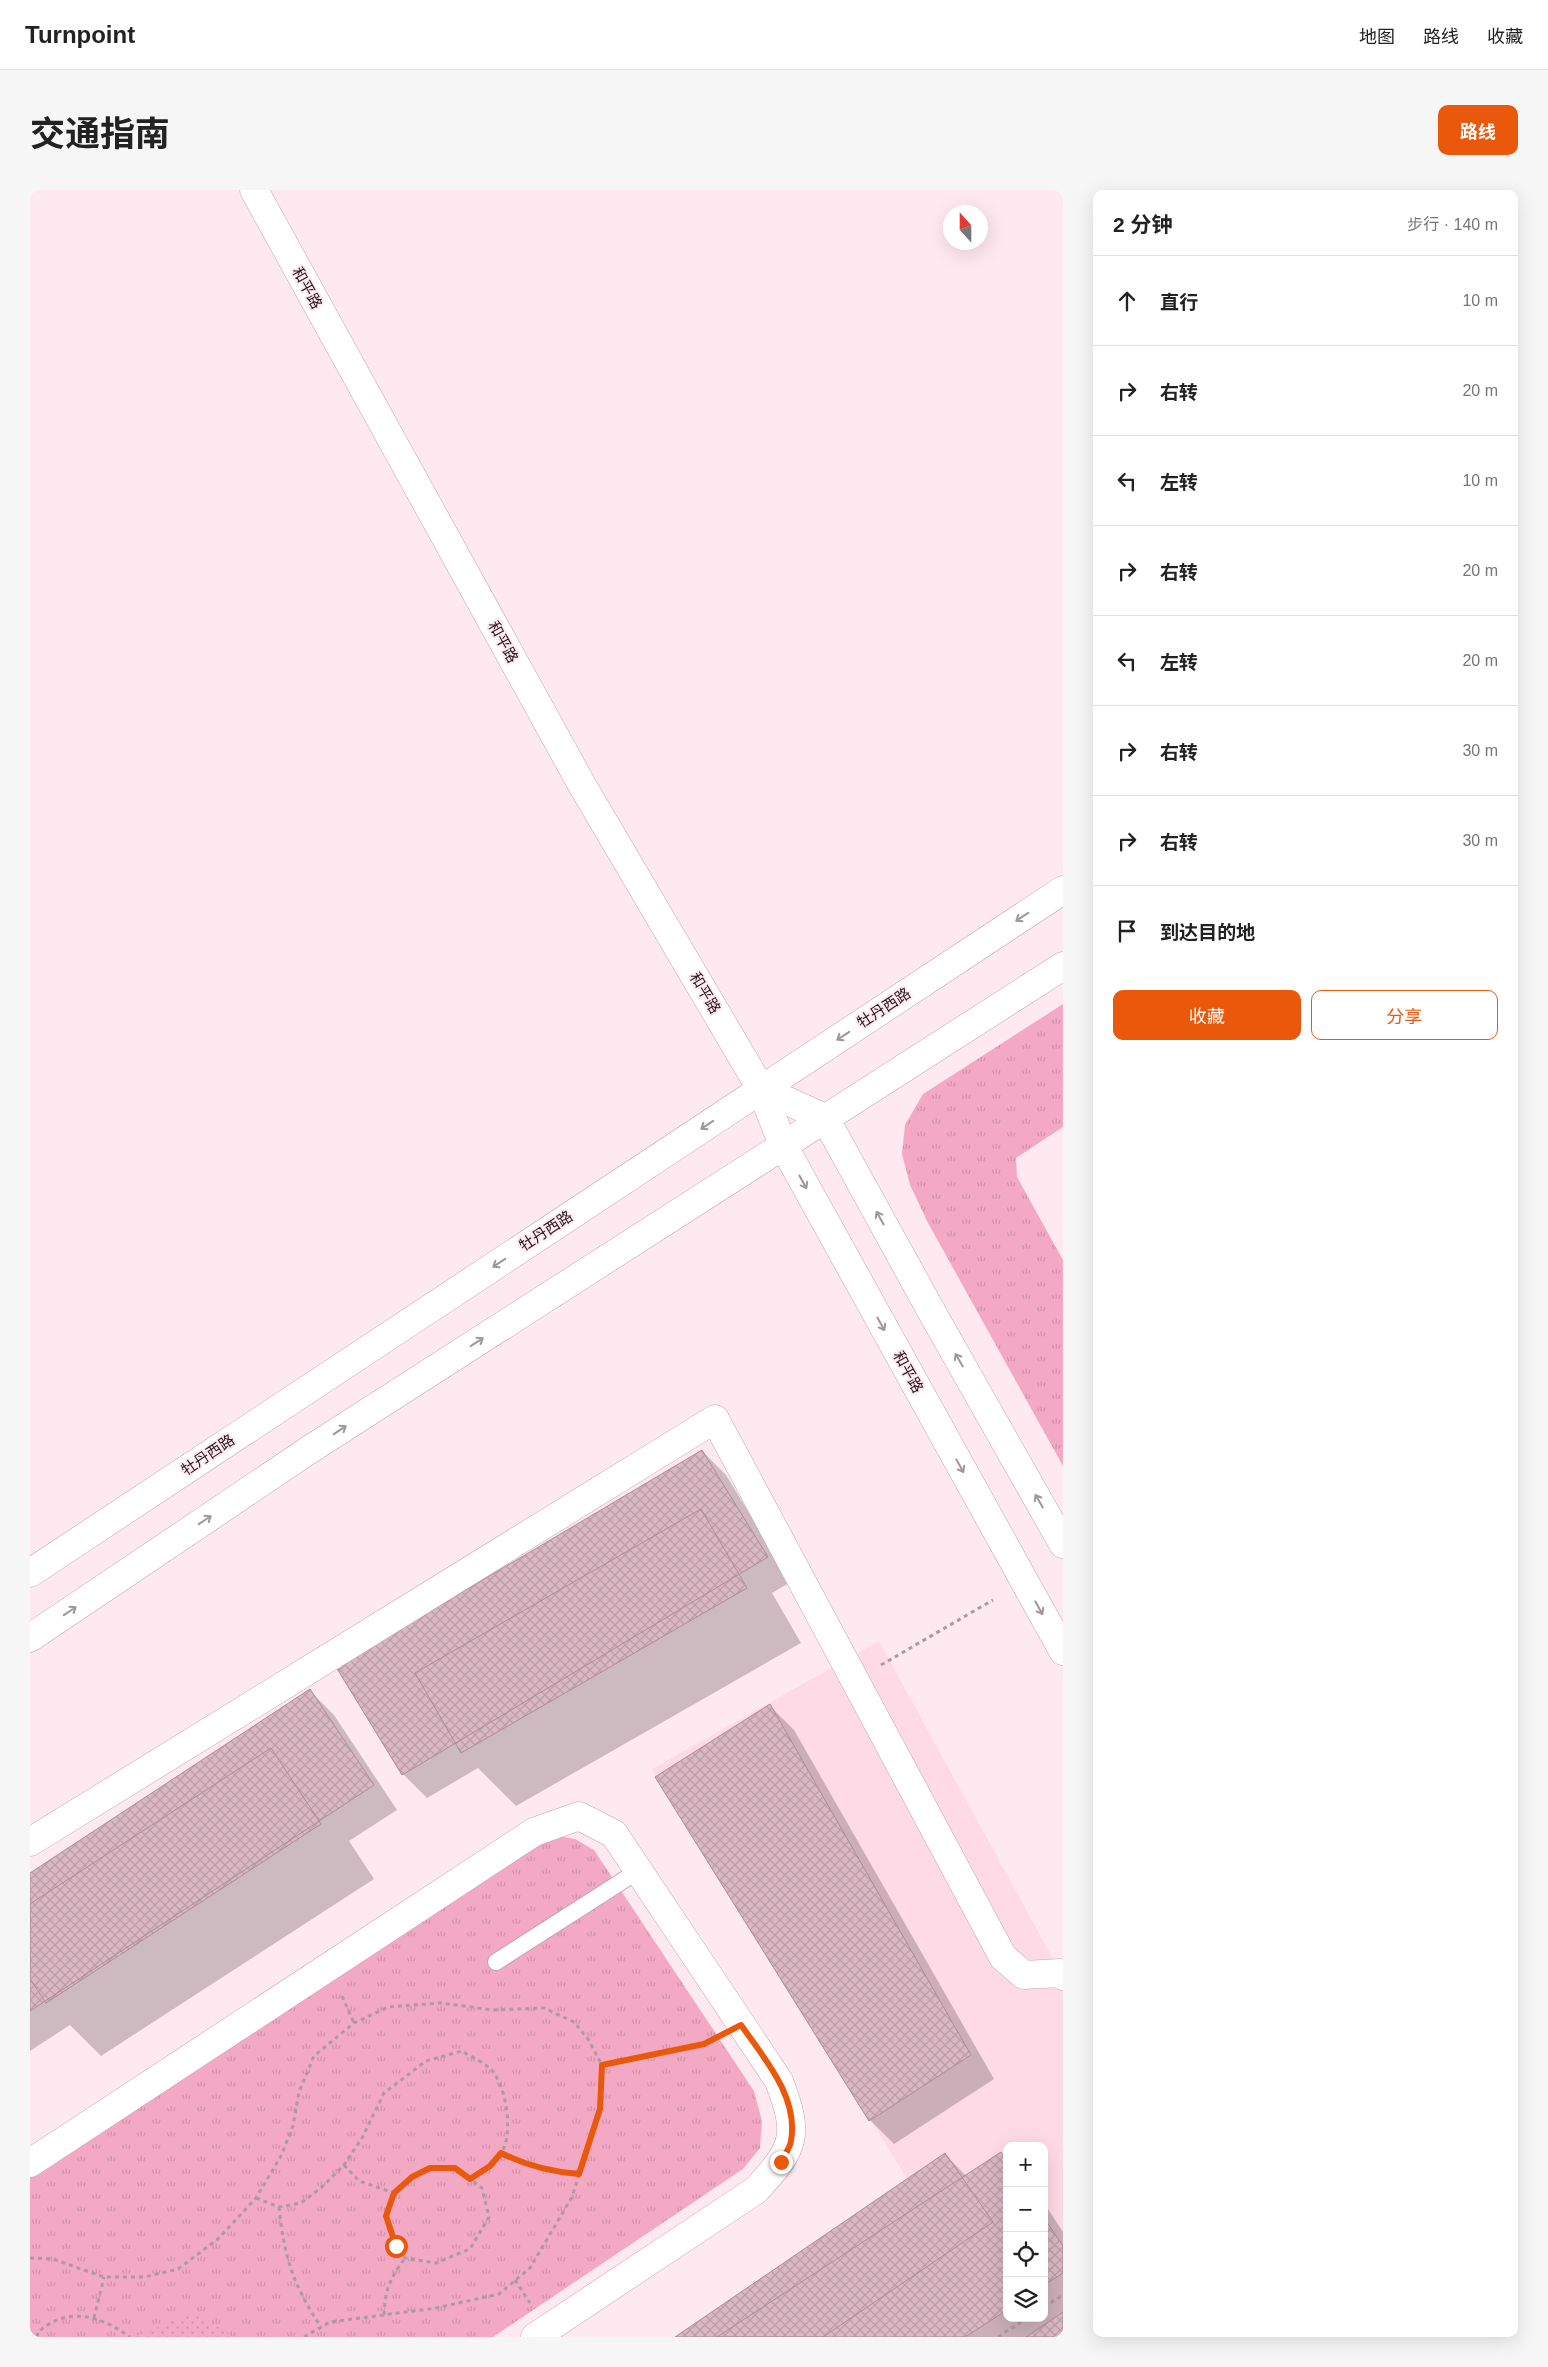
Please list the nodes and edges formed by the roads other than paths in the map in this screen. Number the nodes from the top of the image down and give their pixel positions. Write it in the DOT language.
graph roads {
  1 [pos="254,190"];
  2 [pos="1063,890"];
  3 [pos="1063,966"];
  4 [pos="761,1090"];
  5 [pos="825,1118"];
  6 [pos="783,1145"];
  7 [pos="1063,1544"];
  8 [pos="30,1573"];
  9 [pos="30,1638"];
  10 [pos="1063,1651"];
  11 [pos="30,1842"];
  12 [pos="638,1871"];
  13 [pos="496,1962"];
  14 [pos="1063,1976"];
  15 [pos="30,2163"];
  16 [pos="535,2337"];
  1 -- 4 [label="street, 和平路"];
  2 -- 4 [label="street, 牡丹西路, one-way"];
  3 -- 5 [label="street"];
  4 -- 5 [label="street"];
  4 -- 6 [label="street, 和平路"];
  4 -- 8 [label="street, 牡丹西路, one-way"];
  5 -- 6 [label="street"];
  7 -- 5 [label="street, one-way"];
  9 -- 6 [label="street, one-way"];
  6 -- 10 [label="street, 和平路, one-way"];
  11 -- 14 [label="street"];
  12 -- 13 [label="lane"];
  12 -- 15 [label="street"];
  12 -- 16 [label="street"];
}
